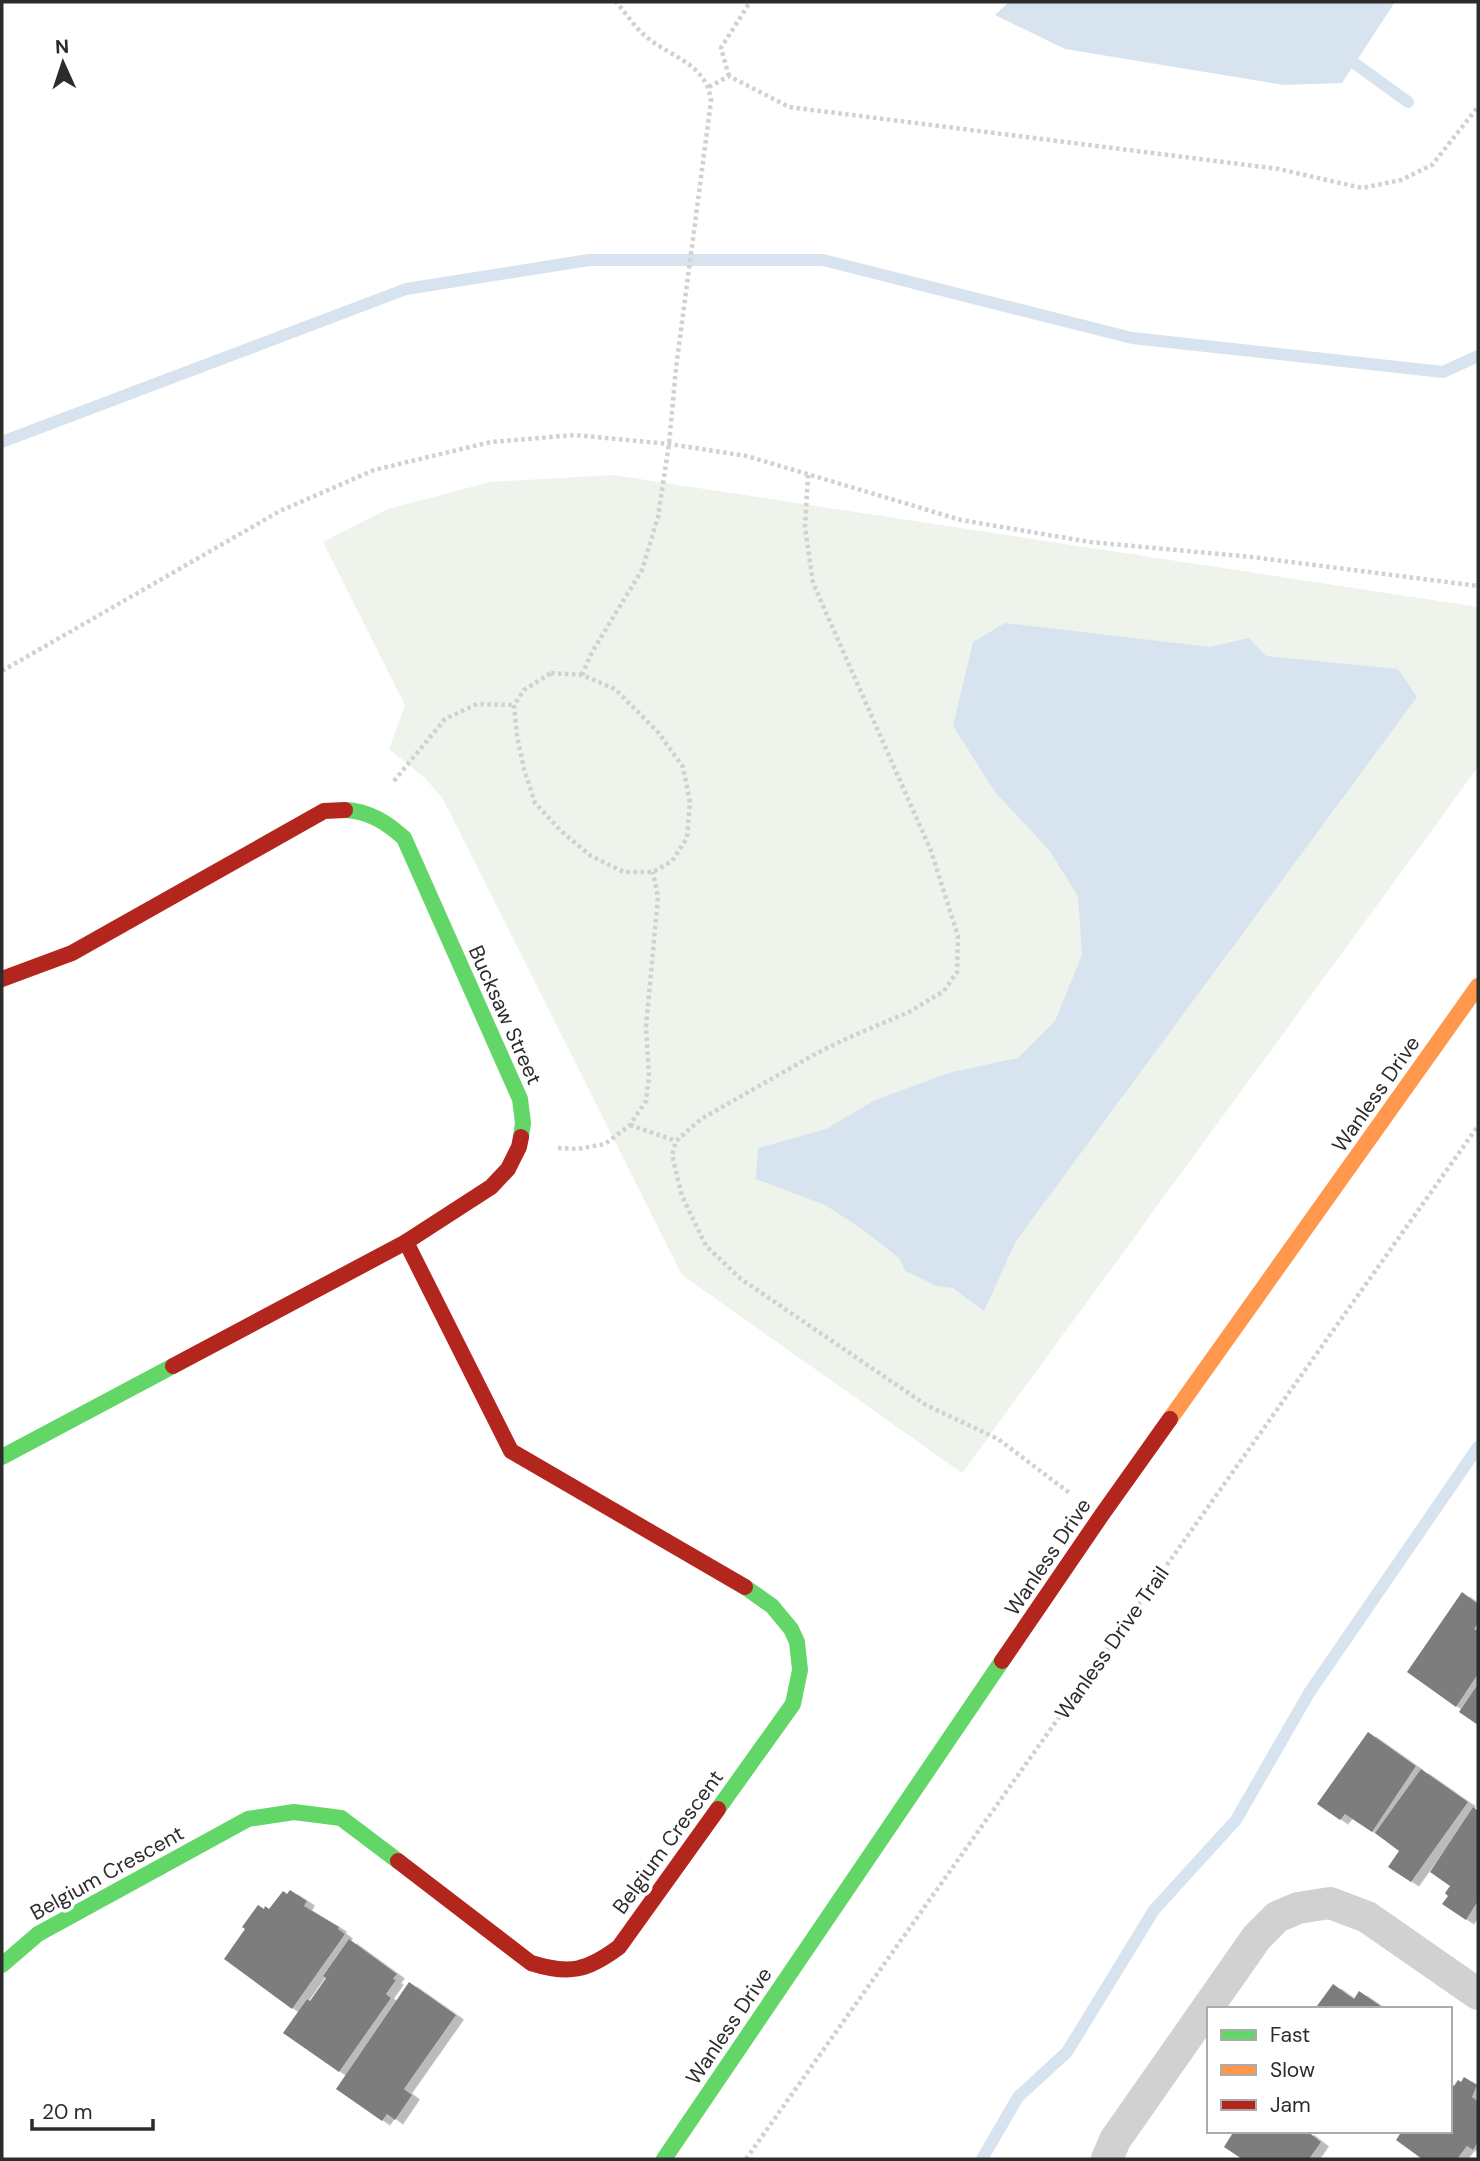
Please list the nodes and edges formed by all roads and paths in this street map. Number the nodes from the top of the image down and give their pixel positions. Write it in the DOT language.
graph roads {
  1 [pos="616,2"];
  2 [pos="750,2"];
  3 [pos="729,76"];
  4 [pos="709,87"];
  5 [pos="1478,107"];
  6 [pos="669,444"];
  7 [pos="808,475"];
  8 [pos="1478,586"];
  9 [pos="2,671"];
  10 [pos="582,675"];
  11 [pos="514,705"];
  12 [pos="368,812"];
  13 [pos="653,872"];
  14 [pos="2,979"];
  15 [pos="1478,986"];
  16 [pos="630,1125"];
  17 [pos="1478,1126"];
  18 [pos="676,1141"];
  19 [pos="519,1147"];
  20 [pos="407,1242"];
  21 [pos="2,1457"];
  22 [pos="1101,1516"];
  23 [pos="2,1965"];
  24 [pos="1478,1994"];
  25 [pos="1208,2007"];
  26 [pos="1207,2008"];
  27 [pos="664,2159"];
  28 [pos="746,2159"];
  29 [pos="1107,2159"];
  1 -- 4 [label="path"];
  2 -- 3 [label="path"];
  3 -- 4 [label="path"];
  3 -- 5 [label="path"];
  4 -- 6 [label="path"];
  6 -- 7 [label="path"];
  6 -- 9 [label="path"];
  6 -- 10 [label="path"];
  7 -- 8 [label="path"];
  7 -- 18 [label="path"];
  10 -- 11 [label="path"];
  10 -- 13 [label="path"];
  11 -- 12 [label="path"];
  11 -- 13 [label="path"];
  12 -- 14 [label="street, Bucksaw Street"];
  12 -- 19 [label="street, Bucksaw Street"];
  13 -- 16 [label="path"];
  15 -- 22 [label="street, Wanless Drive"];
  16 -- 18 [label="path"];
  16 -- 19 [label="path"];
  17 -- 28 [label="path, Wanless Drive Trail"];
  18 -- 22 [label="path"];
  19 -- 20 [label="street, Bucksaw Street"];
  20 -- 21 [label="street, Bucksaw Street"];
  20 -- 23 [label="street, Belgium Crescent"];
  22 -- 27 [label="street, Wanless Drive"];
  24 -- 25 [label="street"];
  26 -- 29 [label="street"];
}
